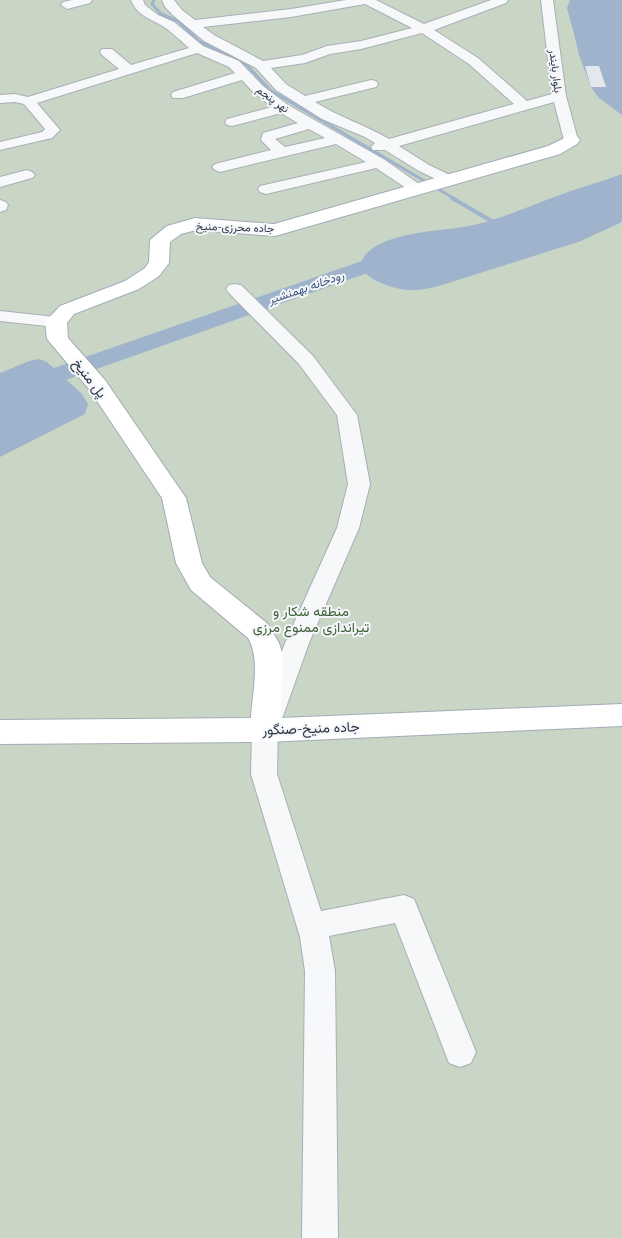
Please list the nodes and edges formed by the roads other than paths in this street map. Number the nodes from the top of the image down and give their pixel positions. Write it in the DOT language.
graph roads {
  1 [pos="86,0"];
  2 [pos="137,0"];
  3 [pos="168,0"];
  4 [pos="367,0"];
  5 [pos="547,0"];
  6 [pos="494,1"];
  7 [pos="67,5"];
  8 [pos="241,5"];
  9 [pos="253,16"];
  10 [pos="194,24"];
  11 [pos="424,29"];
  12 [pos="198,49"];
  13 [pos="107,52"];
  14 [pos="261,65"];
  15 [pos="130,70"];
  16 [pos="244,76"];
  17 [pos="371,84"];
  18 [pos="178,95"];
  19 [pos="559,96"];
  20 [pos="0,99"];
  21 [pos="303,100"];
  22 [pos="29,101"];
  23 [pos="525,106"];
  24 [pos="283,108"];
  25 [pos="232,122"];
  26 [pos="309,124"];
  27 [pos="338,139"];
  28 [pos="572,140"];
  29 [pos="0,146"];
  30 [pos="373,148"];
  31 [pos="282,152"];
  32 [pos="380,163"];
  33 [pos="220,167"];
  34 [pos="27,175"];
  35 [pos="0,182"];
  36 [pos="432,185"];
  37 [pos="266,189"];
  38 [pos="235,289"];
  39 [pos="0,316"];
  40 [pos="56,322"];
  41 [pos="621,718"];
  42 [pos="265,730"];
  43 [pos="0,732"];
  44 [pos="313,932"];
  45 [pos="460,1052"];
  46 [pos="320,1238"];
  1 -- 7 [label="street"];
  2 -- 12 [label="street, نهر پنجم"];
  3 -- 10 [label="street, نهر پنجم"];
  4 -- 9 [label="street"];
  4 -- 11 [label="street"];
  5 -- 19 [label="street, بلوار بایندر"];
  6 -- 11 [label="street"];
  8 -- 9 [label="street"];
  9 -- 10 [label="street"];
  10 -- 14 [label="street, نهر پنجم"];
  11 -- 14 [label="street"];
  11 -- 23 [label="street"];
  12 -- 15 [label="street"];
  12 -- 16 [label="street, نهر پنجم"];
  13 -- 15 [label="street"];
  14 -- 21 [label="street, نهر پنجم"];
  15 -- 22 [label="street"];
  16 -- 18 [label="street"];
  16 -- 24 [label="street, نهر پنجم"];
  17 -- 21 [label="street"];
  19 -- 23 [label="street"];
  19 -- 28 [label="street, بلوار بایندر"];
  20 -- 22 [label="street"];
  21 -- 30 [label="street, نهر پنجم"];
  22 -- 29 [label="street"];
  23 -- 30 [label="street"];
  24 -- 25 [label="street"];
  24 -- 26 [label="street, نهر پنجم"];
  26 -- 27 [label="street, نهر پنجم"];
  26 -- 31 [label="street"];
  27 -- 30 [label="street, نهر پنجم"];
  27 -- 31 [label="street"];
  28 -- 36 [label="main road, جاده محرزی-منیخ"];
  30 -- 32 [label="street, نهر پنجم"];
  30 -- 36 [label="street, نهر پنجم"];
  31 -- 33 [label="street"];
  32 -- 36 [label="street, نهر پنجم"];
  32 -- 37 [label="street"];
  34 -- 35 [label="street"];
  36 -- 40 [label="main road, جاده محرزی-منیخ"];
  38 -- 42 [label="street"];
  39 -- 40 [label="street"];
  40 -- 42 [label="main road, پل منیخ"];
  41 -- 42 [label="main road, جاده منیخ-صنگور"];
  42 -- 43 [label="main road, جاده منیخ-صنگور"];
  42 -- 44 [label="street"];
  44 -- 45 [label="street"];
  44 -- 46 [label="street"];
}
